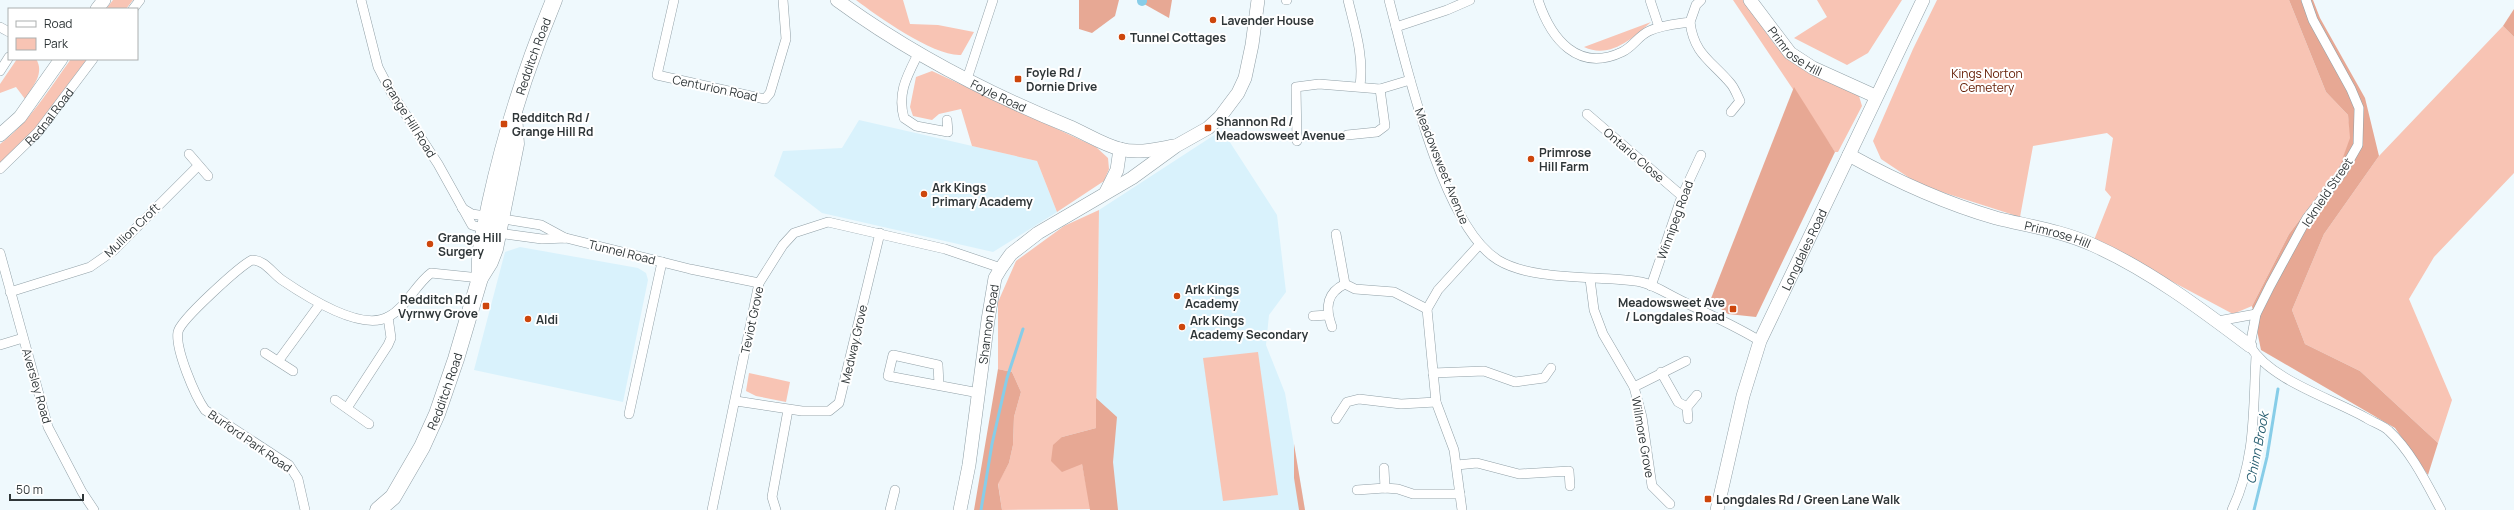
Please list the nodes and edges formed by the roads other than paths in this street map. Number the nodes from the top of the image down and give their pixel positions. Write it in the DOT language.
graph roads {
  1 [pos="104,0"];
  2 [pos="140,0"];
  3 [pos="361,0"];
  4 [pos="554,0"];
  5 [pos="674,0"];
  6 [pos="783,0"];
  7 [pos="837,0"];
  8 [pos="993,0"];
  9 [pos="1258,0"];
  10 [pos="1348,0"];
  11 [pos="1389,0"];
  12 [pos="1470,0"];
  13 [pos="1538,0"];
  14 [pos="1650,0"];
  15 [pos="1701,0"];
  16 [pos="1750,0"];
  17 [pos="1923,0"];
  18 [pos="2306,0"];
  19 [pos="98,8"];
  20 [pos="134,8"];
  21 [pos="1690,22"];
  22 [pos="1396,27"];
  23 [pos="1659,27"];
  24 [pos="918,54"];
  25 [pos="8,59"];
  26 [pos="92,60"];
  27 [pos="57,61"];
  28 [pos="0,71"];
  29 [pos="967,79"];
  30 [pos="1410,80"];
  31 [pos="1360,86"];
  32 [pos="1380,89"];
  33 [pos="1875,96"];
  34 [pos="1731,112"];
  35 [pos="1587,114"];
  36 [pos="947,120"];
  37 [pos="0,135"];
  38 [pos="1347,135"];
  39 [pos="1297,141"];
  40 [pos="1176,146"];
  41 [pos="1120,149"];
  42 [pos="1145,151"];
  43 [pos="189,154"];
  44 [pos="1701,155"];
  45 [pos="1849,155"];
  46 [pos="198,166"];
  47 [pos="1145,169"];
  48 [pos="0,170"];
  49 [pos="208,176"];
  50 [pos="1113,177"];
  51 [pos="1132,178"];
  52 [pos="1106,192"];
  53 [pos="1682,196"];
  54 [pos="462,208"];
  55 [pos="493,224"];
  56 [pos="880,233"];
  57 [pos="1336,234"];
  58 [pos="566,238"];
  59 [pos="1479,245"];
  60 [pos="0,253"];
  61 [pos="662,262"];
  62 [pos="1001,268"];
  63 [pos="480,278"];
  64 [pos="1590,279"];
  65 [pos="759,283"];
  66 [pos="1345,284"];
  67 [pos="1651,286"];
  68 [pos="10,292"];
  69 [pos="320,304"];
  70 [pos="1427,309"];
  71 [pos="1328,314"];
  72 [pos="2256,314"];
  73 [pos="1313,316"];
  74 [pos="388,317"];
  75 [pos="2218,321"];
  76 [pos="1332,327"];
  77 [pos="23,338"];
  78 [pos="1760,341"];
  79 [pos="0,345"];
  80 [pos="2253,351"];
  81 [pos="265,353"];
  82 [pos="280,360"];
  83 [pos="1686,361"];
  84 [pos="1551,368"];
  85 [pos="293,371"];
  86 [pos="1661,372"];
  87 [pos="1433,373"];
  88 [pos="939,385"];
  89 [pos="1634,387"];
  90 [pos="979,393"];
  91 [pos="1697,395"];
  92 [pos="335,400"];
  93 [pos="736,401"];
  94 [pos="1436,402"];
  95 [pos="1687,407"];
  96 [pos="347,408"];
  97 [pos="788,410"];
  98 [pos="629,414"];
  99 [pos="1336,419"];
  100 [pos="1688,419"];
  101 [pos="368,424"];
  102 [pos="1457,465"];
  103 [pos="1384,468"];
  104 [pos="1570,486"];
  105 [pos="1385,488"];
  106 [pos="895,490"];
  107 [pos="1357,490"];
  108 [pos="1460,494"];
  109 [pos="391,504"];
  110 [pos="1670,504"];
  111 [pos="94,510"];
  112 [pos="305,510"];
  113 [pos="378,510"];
  114 [pos="712,510"];
  115 [pos="776,510"];
  116 [pos="890,510"];
  117 [pos="960,510"];
  118 [pos="1462,510"];
  119 [pos="1717,510"];
  120 [pos="2232,510"];
  121 [pos="2441,510"];
  1 -- 19 [label="street"];
  2 -- 20 [label="street"];
  3 -- 54 [label="street, Grange Hill Road"];
  4 -- 55 [label="highway, Redditch Road"];
  5 -- 6 [label="street, Centurion Road"];
  7 -- 24 [label="street, Foyle Road"];
  8 -- 29 [label="street"];
  9 -- 40 [label="street, Shannon Road"];
  10 -- 31 [label="street"];
  11 -- 22 [label="street, Meadowsweet Avenue"];
  12 -- 22 [label="street"];
  13 -- 23 [label="street"];
  14 -- 23 [label="street"];
  15 -- 21 [label="street"];
  16 -- 33 [label="street, Primrose Hill"];
  17 -- 33 [label="street, Longdales Road"];
  18 -- 72 [label="street, Icknield Street"];
  21 -- 23 [label="street"];
  21 -- 34 [label="street"];
  22 -- 30 [label="street, Meadowsweet Avenue"];
  24 -- 29 [label="street, Foyle Road"];
  24 -- 36 [label="street"];
  25 -- 28 [label="street"];
  26 -- 48 [label="street, Rednal Road"];
  27 -- 37 [label="street, Rednal Road"];
  29 -- 41 [label="street, Foyle Road"];
  30 -- 32 [label="street"];
  30 -- 59 [label="street, Meadowsweet Avenue"];
  31 -- 32 [label="street"];
  31 -- 39 [label="street"];
  32 -- 38 [label="street"];
  33 -- 45 [label="street, Longdales Road"];
  35 -- 53 [label="street, Ontario Close"];
  40 -- 42 [label="street, Foyle Road"];
  40 -- 47 [label="street, Shannon Road"];
  41 -- 42 [label="street, Foyle Road"];
  41 -- 50 [label="street"];
  42 -- 47 [label="street"];
  43 -- 46 [label="street"];
  44 -- 53 [label="street, Winnipeg Road"];
  45 -- 75 [label="street, Primrose Hill"];
  45 -- 78 [label="street, Longdales Road"];
  46 -- 49 [label="street"];
  46 -- 68 [label="street, Mullion Croft"];
  47 -- 51 [label="street, Shannon Road"];
  50 -- 51 [label="street"];
  50 -- 52 [label="street"];
  51 -- 52 [label="street, Shannon Road"];
  52 -- 62 [label="street, Shannon Road"];
  53 -- 67 [label="street, Winnipeg Road"];
  54 -- 55 [label="street"];
  54 -- 55 [label="street, Grange Hill Road"];
  55 -- 58 [label="street, Tunnel Road"];
  55 -- 58 [label="street"];
  55 -- 63 [label="highway, Redditch Road"];
  56 -- 62 [label="street, Teviot Grove"];
  56 -- 65 [label="street, Teviot Grove"];
  56 -- 97 [label="street, Medway Grove"];
  57 -- 66 [label="street"];
  58 -- 61 [label="street, Tunnel Road"];
  59 -- 64 [label="street, Meadowsweet Avenue"];
  59 -- 70 [label="street"];
  60 -- 68 [label="street, Aversley Road"];
  61 -- 65 [label="street, Tunnel Road"];
  61 -- 98 [label="street"];
  62 -- 90 [label="street, Shannon Road"];
  63 -- 74 [label="street"];
  63 -- 109 [label="highway, Redditch Road"];
  64 -- 67 [label="street, Meadowsweet Avenue"];
  64 -- 89 [label="street, Willmore Grove"];
  65 -- 93 [label="street, Teviot Grove"];
  66 -- 70 [label="street"];
  66 -- 71 [label="street"];
  67 -- 78 [label="street, Meadowsweet Avenue"];
  68 -- 77 [label="street, Aversley Road"];
  69 -- 74 [label="street"];
  69 -- 82 [label="street"];
  69 -- 112 [label="street, Burford Park Road"];
  70 -- 87 [label="street"];
  71 -- 73 [label="street"];
  71 -- 76 [label="street"];
  72 -- 75 [label="street"];
  72 -- 80 [label="street, Icknield Street"];
  74 -- 96 [label="street"];
  75 -- 80 [label="street, Primrose Hill"];
  77 -- 79 [label="street"];
  77 -- 111 [label="street, Aversley Road"];
  78 -- 119 [label="street, Longdales Road"];
  80 -- 120 [label="street, Icknield Street"];
  80 -- 121 [label="street"];
  81 -- 82 [label="street"];
  82 -- 85 [label="street"];
  83 -- 86 [label="street, Willmore Grove"];
  84 -- 87 [label="street"];
  86 -- 89 [label="street, Willmore Grove"];
  86 -- 95 [label="street"];
  87 -- 94 [label="street"];
  88 -- 88 [label="street"];
  88 -- 90 [label="street"];
  89 -- 110 [label="street, Willmore Grove"];
  90 -- 117 [label="street, Shannon Road"];
  91 -- 95 [label="street"];
  92 -- 96 [label="street"];
  93 -- 97 [label="street, Medway Grove"];
  93 -- 114 [label="street, Teviot Grove"];
  94 -- 99 [label="street"];
  94 -- 102 [label="street"];
  95 -- 100 [label="street"];
  96 -- 101 [label="street"];
  97 -- 115 [label="street"];
  102 -- 104 [label="street"];
  102 -- 108 [label="street"];
  103 -- 105 [label="street"];
  105 -- 107 [label="street"];
  105 -- 108 [label="street"];
  106 -- 116 [label="street"];
  108 -- 118 [label="street"];
  109 -- 113 [label="highway, Redditch Road"];
}
